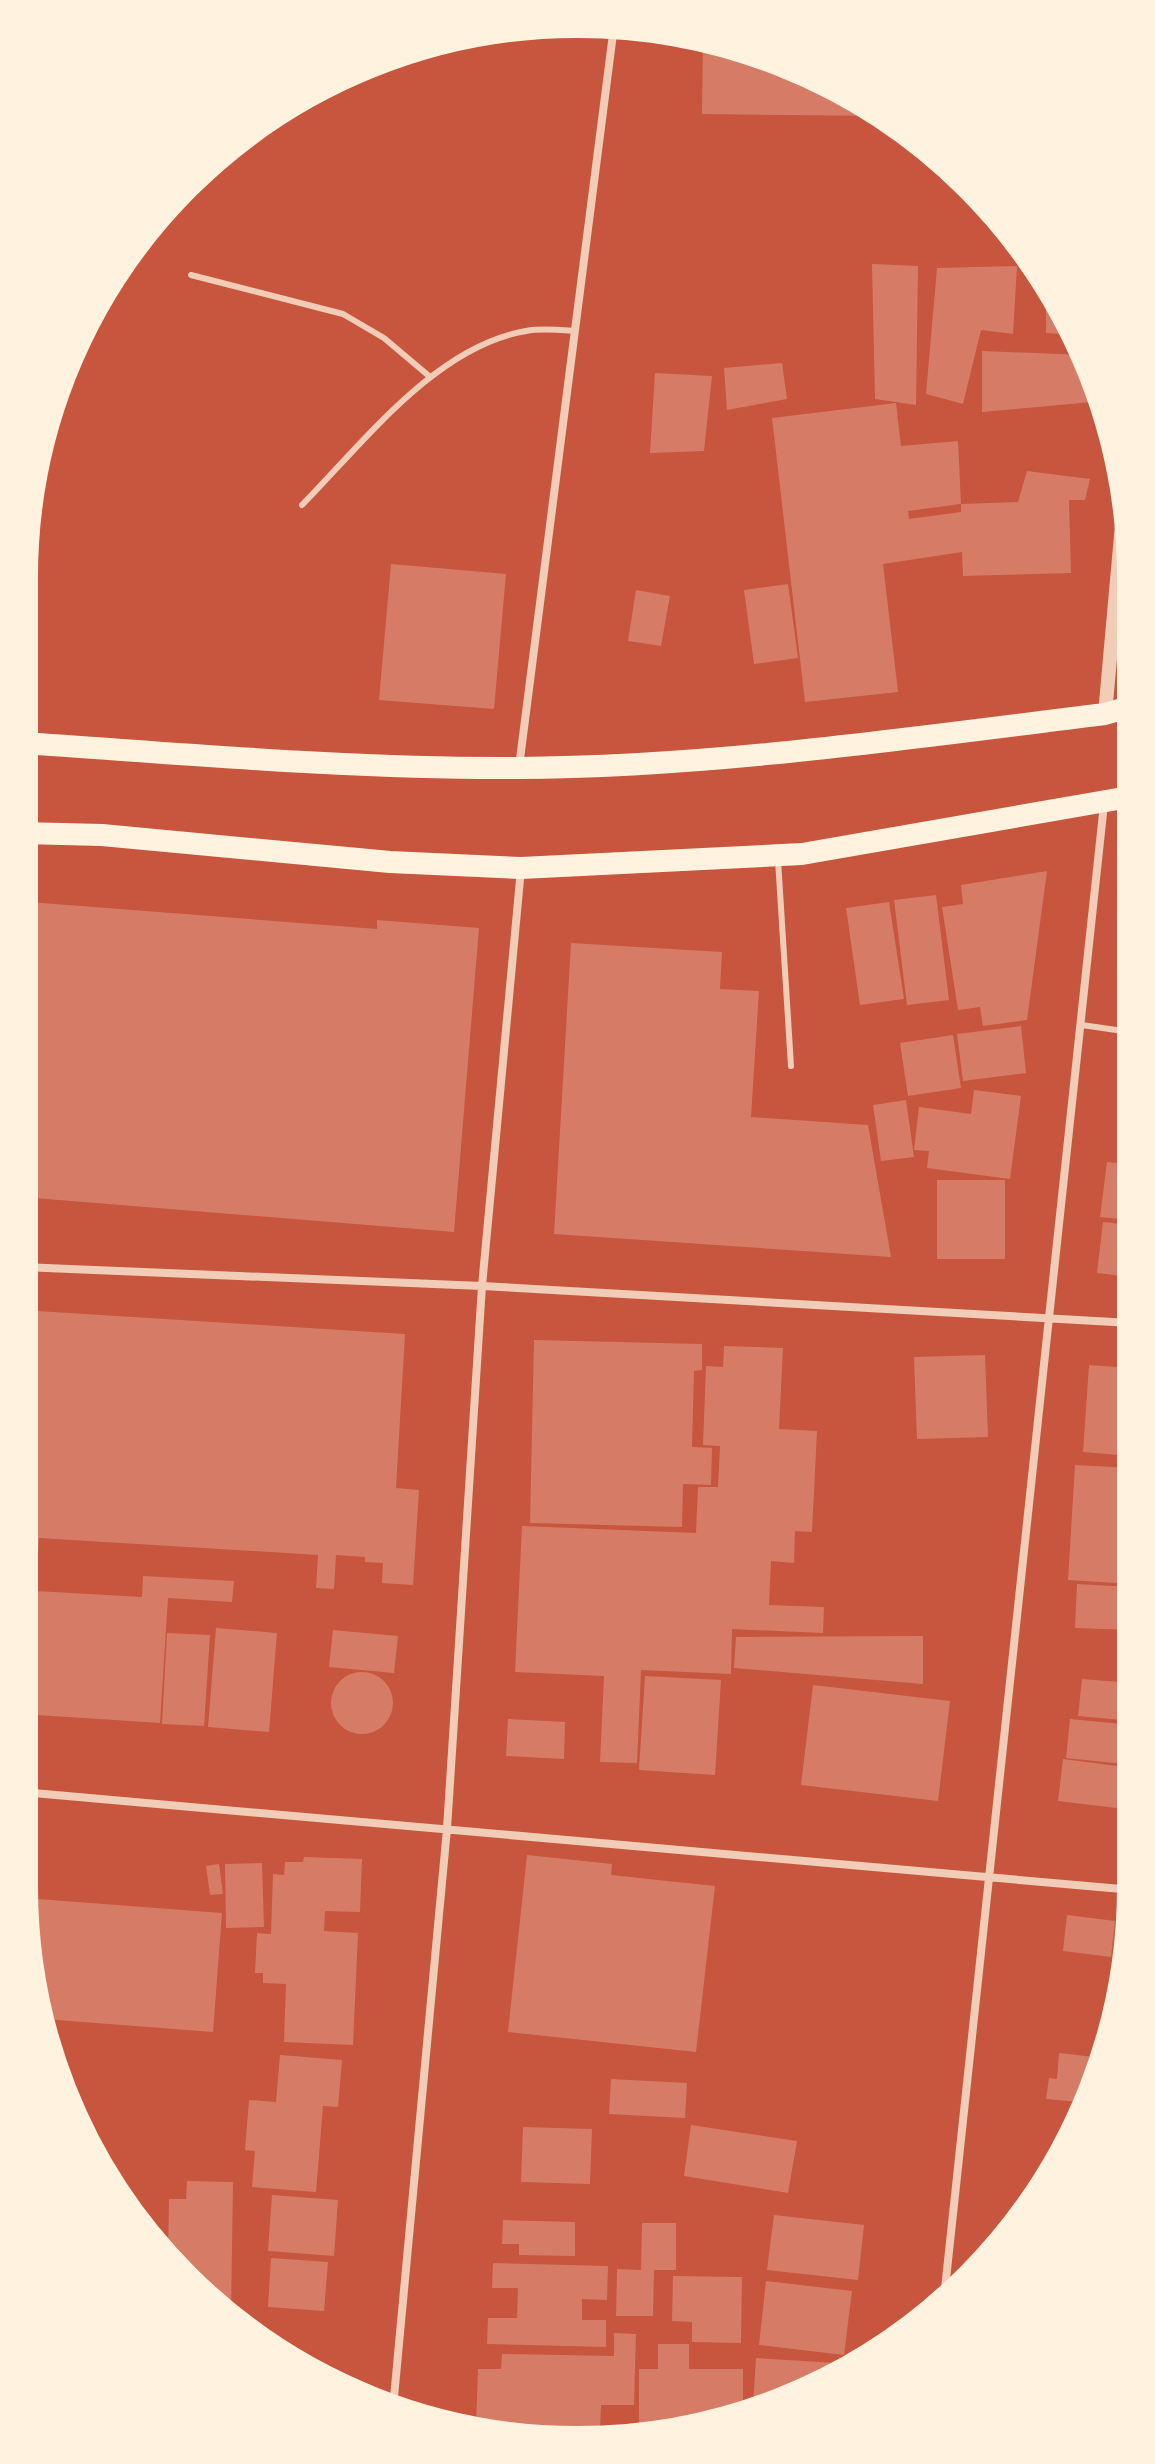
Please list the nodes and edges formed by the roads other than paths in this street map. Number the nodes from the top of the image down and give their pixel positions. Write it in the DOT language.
graph roads {
  1 [pos="613,37"];
  2 [pos="191,275"];
  3 [pos="575,331"];
  4 [pos="429,376"];
  5 [pos="302,505"];
  6 [pos="1119,563"];
  7 [pos="1119,710"];
  8 [pos="1105,714"];
  9 [pos="36,744"];
  10 [pos="519,768"];
  11 [pos="1119,799"];
  12 [pos="1104,803"];
  13 [pos="36,833"];
  14 [pos="777,856"];
  15 [pos="521,868"];
  16 [pos="1082,1025"];
  17 [pos="1119,1030"];
  18 [pos="791,1066"];
  19 [pos="36,1268"];
  20 [pos="482,1286"];
  21 [pos="1048,1318"];
  22 [pos="1119,1322"];
  23 [pos="36,1793"];
  24 [pos="447,1829"];
  25 [pos="991,1877"];
  26 [pos="1119,1889"];
  27 [pos="946,2283"];
  28 [pos="394,2396"];
  1 -- 3 [label="street"];
  2 -- 4 [label="lane"];
  3 -- 4 [label="lane"];
  3 -- 10 [label="street"];
  4 -- 5 [label="lane"];
  6 -- 8 [label="street"];
  7 -- 8 [label="highway"];
  8 -- 10 [label="highway"];
  9 -- 10 [label="highway"];
  11 -- 12 [label="highway"];
  12 -- 14 [label="highway"];
  12 -- 16 [label="street"];
  13 -- 15 [label="highway"];
  14 -- 15 [label="highway"];
  14 -- 18 [label="lane"];
  15 -- 20 [label="street"];
  16 -- 17 [label="lane"];
  16 -- 21 [label="street"];
  19 -- 20 [label="street"];
  20 -- 21 [label="street"];
  20 -- 24 [label="street"];
  21 -- 22 [label="street"];
  21 -- 25 [label="street"];
  23 -- 24 [label="street"];
  24 -- 25 [label="street"];
  24 -- 28 [label="street"];
  25 -- 26 [label="street"];
  25 -- 27 [label="street"];
}
